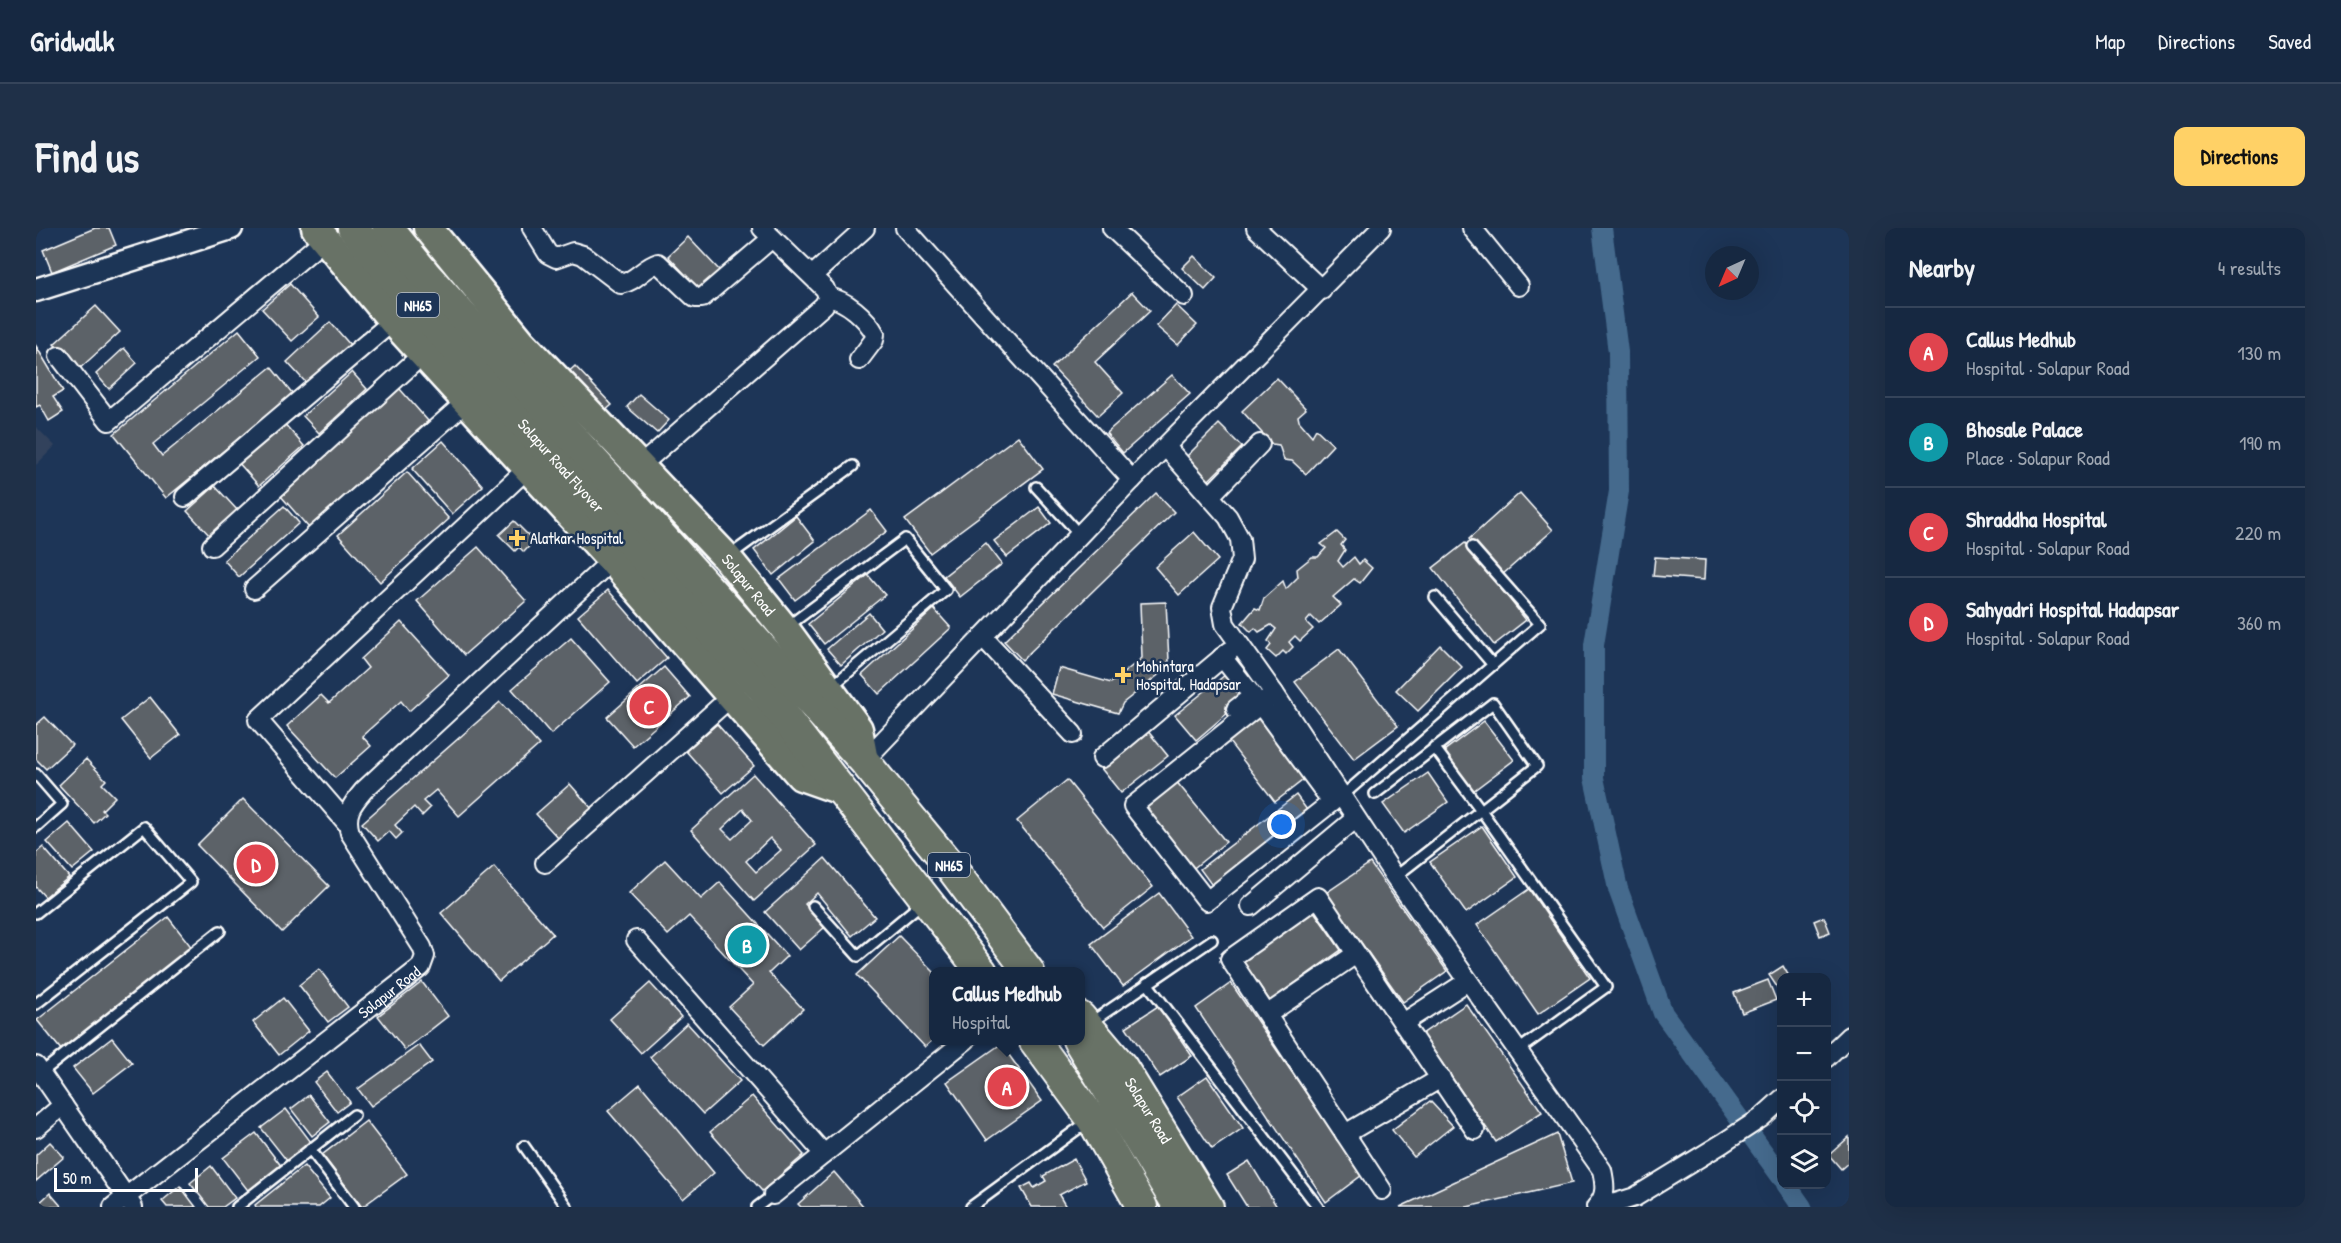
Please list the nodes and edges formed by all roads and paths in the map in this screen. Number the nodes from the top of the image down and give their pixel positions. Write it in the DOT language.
graph roads {
  1 [pos="231,228"];
  2 [pos="388,228"];
  3 [pos="428,228"];
  4 [pos="532,228"];
  5 [pos="865,228"];
  6 [pos="905,228"];
  7 [pos="1112,228"];
  8 [pos="1256,228"];
  9 [pos="1381,228"];
  10 [pos="1472,228"];
  11 [pos="331,232"];
  12 [pos="767,233"];
  13 [pos="813,275"];
  14 [pos="1519,286"];
  15 [pos="36,290"];
  16 [pos="1322,290"];
  17 [pos="828,297"];
  18 [pos="1184,297"];
  19 [pos="393,321"];
  20 [pos="423,354"];
  21 [pos="58,356"];
  22 [pos="859,360"];
  23 [pos="486,381"];
  24 [pos="1260,444"];
  25 [pos="1166,447"];
  26 [pos="640,466"];
  27 [pos="853,466"];
  28 [pos="528,468"];
  29 [pos="1132,480"];
  30 [pos="1036,487"];
  31 [pos="1210,496"];
  32 [pos="185,497"];
  33 [pos="1080,535"];
  34 [pos="212,546"];
  35 [pos="1472,547"];
  36 [pos="727,558"];
  37 [pos="612,560"];
  38 [pos="255,589"];
  39 [pos="1435,597"];
  40 [pos="784,628"];
  41 [pos="983,637"];
  42 [pos="1239,644"];
  43 [pos="1222,657"];
  44 [pos="1494,665"];
  45 [pos="829,689"];
  46 [pos="733,695"];
  47 [pos="1267,698"];
  48 [pos="1073,734"];
  49 [pos="1434,747"];
  50 [pos="1102,758"];
  51 [pos="864,761"];
  52 [pos="36,774"];
  53 [pos="838,789"];
  54 [pos="1375,794"];
  55 [pos="1126,795"];
  56 [pos="1341,797"];
  57 [pos="1480,810"];
  58 [pos="1355,819"];
  59 [pos="346,822"];
  60 [pos="36,827"];
  61 [pos="545,863"];
  62 [pos="1395,877"];
  63 [pos="926,899"];
  64 [pos="813,906"];
  65 [pos="1251,906"];
  66 [pos="36,913"];
  67 [pos="220,931"];
  68 [pos="636,939"];
  69 [pos="1212,940"];
  70 [pos="1356,954"];
  71 [pos="978,967"];
  72 [pos="1025,967"];
  73 [pos="1468,981"];
  74 [pos="1148,983"];
  75 [pos="36,1004"];
  76 [pos="1268,1014"];
  77 [pos="1403,1023"];
  78 [pos="1085,1025"];
  79 [pos="1085,1030"];
  80 [pos="1085,1033"];
  81 [pos="1849,1036"];
  82 [pos="961,1045"];
  83 [pos="1037,1045"];
  84 [pos="1517,1051"];
  85 [pos="1831,1054"];
  86 [pos="38,1069"];
  87 [pos="1441,1078"];
  88 [pos="1777,1104"];
  89 [pos="63,1105"];
  90 [pos="354,1115"];
  91 [pos="1092,1119"];
  92 [pos="36,1128"];
  93 [pos="1475,1130"];
  94 [pos="1345,1134"];
  95 [pos="524,1146"];
  96 [pos="310,1149"];
  97 [pos="824,1154"];
  98 [pos="1382,1190"];
  99 [pos="772,1195"];
  100 [pos="124,1204"];
  101 [pos="242,1206"];
  102 [pos="354,1207"];
  103 [pos="567,1207"];
  104 [pos="757,1207"];
  105 [pos="970,1207"];
  106 [pos="1142,1207"];
  107 [pos="1179,1207"];
  108 [pos="1208,1207"];
  109 [pos="1318,1207"];
  110 [pos="1596,1207"];
  111 [pos="1602,1207"];
  1 -- 15 [label="street"];
  2 -- 23 [label="highway, Solapur Road Flyover / NH65"];
  3 -- 26 [label="main road, Solapur Road"];
  4 -- 12 [label="street"];
  5 -- 13 [label="street"];
  6 -- 29 [label="street"];
  7 -- 18 [label="street"];
  8 -- 16 [label="street"];
  9 -- 16 [label="street"];
  10 -- 14 [label="street"];
  11 -- 19 [label="main road"];
  11 -- 21 [label="street"];
  11 -- 23 [label="highway, Solapur Road Flyover / NH65"];
  12 -- 13 [label="street"];
  13 -- 17 [label="street"];
  16 -- 25 [label="street"];
  17 -- 22 [label="street"];
  17 -- 26 [label="street"];
  19 -- 20 [label="main road"];
  19 -- 32 [label="street"];
  20 -- 23 [label="main road"];
  20 -- 34 [label="street"];
  23 -- 28 [label="main road"];
  23 -- 38 [label="street"];
  23 -- 51 [label="highway, Solapur Road Flyover / NH65"];
  23 -- 53 [label="highway, Solapur Road Flyover / NH65"];
  24 -- 31 [label="street"];
  25 -- 29 [label="street"];
  25 -- 31 [label="street"];
  26 -- 36 [label="main road, Solapur Road"];
  27 -- 36 [label="lane"];
  28 -- 37 [label="main road"];
  28 -- 59 [label="street, Solapur Road"];
  29 -- 33 [label="street"];
  30 -- 33 [label="lane"];
  31 -- 42 [label="street"];
  33 -- 41 [label="street"];
  35 -- 44 [label="lane"];
  36 -- 40 [label="main road, Solapur Road"];
  37 -- 46 [label="main road"];
  37 -- 59 [label="street"];
  39 -- 44 [label="lane"];
  40 -- 45 [label="main road, Solapur Road"];
  40 -- 45 [label="lane"];
  41 -- 48 [label="street"];
  41 -- 51 [label="street"];
  42 -- 43 [label="street"];
  42 -- 47 [label="street"];
  43 -- 50 [label="street"];
  43 -- 55 [label="street"];
  44 -- 56 [label="lane"];
  45 -- 51 [label="main road, Solapur Road"];
  46 -- 53 [label="main road"];
  46 -- 61 [label="street"];
  47 -- 47 [label="street"];
  47 -- 56 [label="street"];
  49 -- 54 [label="lane"];
  49 -- 57 [label="lane"];
  49 -- 57 [label="lane"];
  51 -- 72 [label="highway, Solapur Road / NH65"];
  52 -- 60 [label="lane"];
  53 -- 63 [label="highway, NH65"];
  56 -- 58 [label="street"];
  57 -- 62 [label="lane"];
  57 -- 84 [label="lane"];
  58 -- 62 [label="street"];
  58 -- 65 [label="street"];
  59 -- 100 [label="street, Solapur Road"];
  62 -- 73 [label="street"];
  63 -- 64 [label="lane"];
  63 -- 71 [label="highway, NH65"];
  66 -- 75 [label="lane"];
  67 -- 86 [label="lane"];
  68 -- 97 [label="street"];
  69 -- 74 [label="lane"];
  70 -- 76 [label="street"];
  70 -- 76 [label="street"];
  70 -- 77 [label="street"];
  73 -- 77 [label="street"];
  73 -- 84 [label="street"];
  74 -- 78 [label="lane"];
  74 -- 109 [label="lane"];
  76 -- 94 [label="street"];
  77 -- 87 [label="street"];
  79 -- 108 [label="highway, Solapur Road"];
  80 -- 107 [label="highway"];
  81 -- 85 [label="street"];
  82 -- 97 [label="street"];
  83 -- 91 [label="highway"];
  84 -- 110 [label="street"];
  86 -- 89 [label="street"];
  87 -- 93 [label="street"];
  87 -- 94 [label="street"];
  88 -- 111 [label="street"];
  89 -- 92 [label="street"];
  89 -- 100 [label="street"];
  90 -- 96 [label="lane"];
  91 -- 105 [label="lane"];
  91 -- 106 [label="highway"];
  94 -- 98 [label="street"];
  95 -- 103 [label="lane"];
  96 -- 101 [label="lane"];
  96 -- 102 [label="lane"];
  97 -- 99 [label="street"];
  99 -- 104 [label="lane"];
}
